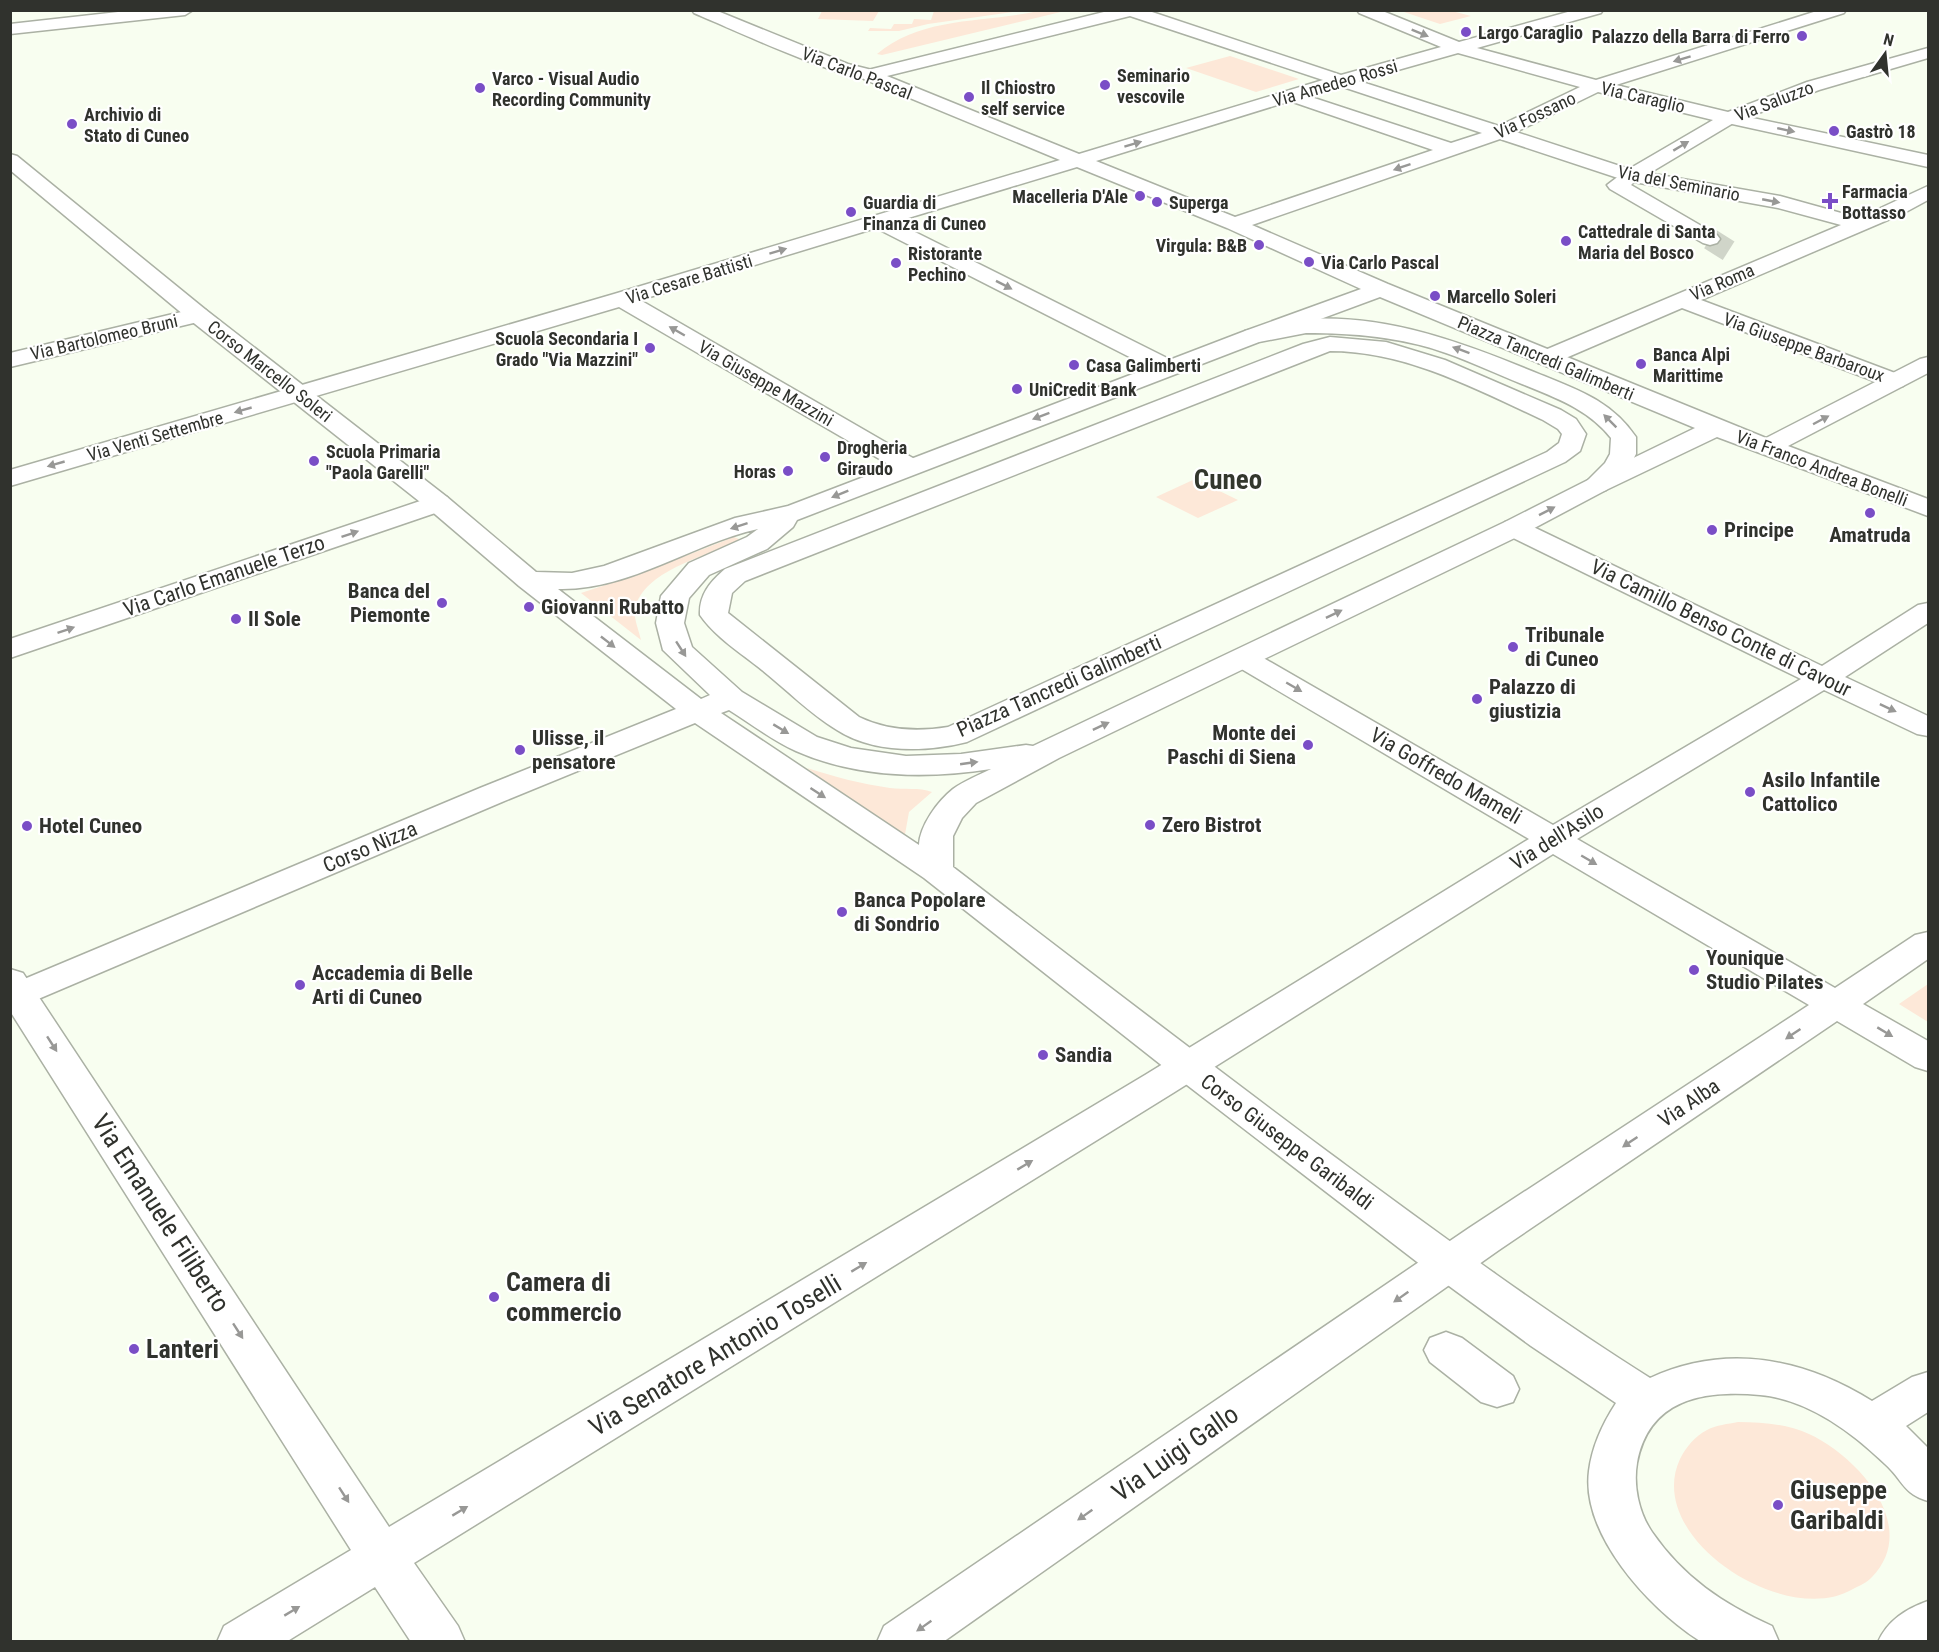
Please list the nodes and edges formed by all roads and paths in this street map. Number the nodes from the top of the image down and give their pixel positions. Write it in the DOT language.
graph roads {
  1 [pos="185,10"];
  2 [pos="700,10"];
  3 [pos="1171,10"];
  4 [pos="1365,10"];
  5 [pos="1595,10"];
  6 [pos="1838,10"];
  7 [pos="1137,13"];
  8 [pos="10,29"];
  9 [pos="1458,48"];
  10 [pos="1929,52"];
  11 [pos="870,75"];
  12 [pos="1338,81"];
  13 [pos="1596,86"];
  14 [pos="1291,96"];
  15 [pos="1729,118"];
  16 [pos="1500,133"];
  17 [pos="1452,150"];
  18 [pos="10,160"];
  19 [pos="1077,161"];
  20 [pos="1929,161"];
  21 [pos="1631,176"];
  22 [pos="1929,192"];
  23 [pos="1898,209"];
  24 [pos="1929,218"];
  25 [pos="877,221"];
  26 [pos="1234,224"];
  27 [pos="1860,224"];
  28 [pos="1710,239"];
  29 [pos="1737,256"];
  30 [pos="1756,268"];
  31 [pos="1380,289"];
  32 [pos="622,299"];
  33 [pos="1680,300"];
  34 [pos="198,315"];
  35 [pos="1253,336"];
  36 [pos="1546,358"];
  37 [pos="10,360"];
  38 [pos="1424,360"];
  39 [pos="1929,364"];
  40 [pos="1169,368"];
  41 [pos="1515,371"];
  42 [pos="1895,381"];
  43 [pos="300,393"];
  44 [pos="1929,393"];
  45 [pos="1716,428"];
  46 [pos="1768,447"];
  47 [pos="909,466"];
  48 [pos="10,478"];
  49 [pos="1597,485"];
  50 [pos="438,503"];
  51 [pos="1929,508"];
  52 [pos="796,512"];
  53 [pos="1514,528"];
  54 [pos="529,580"];
  55 [pos="1929,611"];
  56 [pos="10,649"];
  57 [pos="1244,658"];
  58 [pos="1823,678"];
  59 [pos="731,699"];
  60 [pos="699,712"];
  61 [pos="1929,727"];
  62 [pos="1048,751"];
  63 [pos="1554,839"];
  64 [pos="936,871"];
  65 [pos="1929,943"];
  66 [pos="14,992"];
  67 [pos="1838,1004"];
  68 [pos="1929,1058"];
  69 [pos="1187,1066"];
  70 [pos="1449,1264"];
  71 [pos="1446,1350"];
  72 [pos="1497,1389"];
  73 [pos="1929,1390"];
  74 [pos="1648,1400"];
  75 [pos="1874,1423"];
  76 [pos="1929,1481"];
  77 [pos="382,1557"];
  78 [pos="1929,1623"];
  79 [pos="242,1641"];
  80 [pos="440,1641"];
  81 [pos="902,1641"];
  82 [pos="1754,1641"];
  83 [pos="1903,1641"];
  1 -- 8 [label="street"];
  2 -- 11 [label="street, Via Carlo Pascal"];
  3 -- 7 [label="street"];
  4 -- 9 [label="street, Via Caraglio, one-way"];
  5 -- 9 [label="street, Via Amedeo Rossi"];
  6 -- 13 [label="street, Via Fossano, one-way"];
  7 -- 11 [label="street"];
  7 -- 12 [label="street"];
  9 -- 12 [label="street, Via Amedeo Rossi"];
  9 -- 13 [label="street, Via Caraglio"];
  10 -- 15 [label="street, Via Saluzzo"];
  11 -- 19 [label="street, Via Carlo Pascal"];
  12 -- 14 [label="street, Via Amedeo Rossi"];
  12 -- 16 [label="street, Via del Seminario"];
  13 -- 15 [label="street, Via Caraglio"];
  13 -- 16 [label="street, Via Fossano"];
  14 -- 17 [label="street"];
  19 -- 14 [label="street, Via Amedeo Rossi, one-way"];
  15 -- 20 [label="street, Via Caraglio, one-way"];
  21 -- 15 [label="street, Via Saluzzo, one-way"];
  16 -- 17 [label="street, Via Fossano"];
  16 -- 21 [label="street, Via del Seminario"];
  17 -- 26 [label="street, Via Fossano, one-way"];
  18 -- 34 [label="street, Corso Marcello Soleri"];
  19 -- 25 [label="street, Via Cesare Battisti"];
  19 -- 26 [label="street, Via Carlo Pascal"];
  21 -- 27 [label="street, Via del Seminario, one-way"];
  21 -- 28 [label="street"];
  22 -- 23 [label="street, Via Roma"];
  23 -- 24 [label="street"];
  23 -- 27 [label="street, Via Roma"];
  32 -- 25 [label="street, Via Cesare Battisti, one-way"];
  25 -- 40 [label="street, one-way"];
  26 -- 31 [label="street, Via Carlo Pascal"];
  27 -- 30 [label="street, Via Roma"];
  29 -- 30 [label="street"];
  30 -- 33 [label="street, Via Roma"];
  31 -- 35 [label="street, Piazza Tancredi Galimberti"];
  31 -- 36 [label="street, Piazza Tancredi Galimberti"];
  32 -- 43 [label="street, Via Cesare Battisti"];
  47 -- 32 [label="street, Via Giuseppe Mazzini, one-way"];
  33 -- 36 [label="street, Via Roma"];
  33 -- 42 [label="street, Via Giuseppe Barbaroux"];
  34 -- 37 [label="street, Via Bartolomeo Bruni"];
  34 -- 43 [label="street, Corso Marcello Soleri"];
  35 -- 40 [label="street, Piazza Tancredi Galimberti"];
  41 -- 35 [label="street, Piazza Tancredi Galimberti, one-way"];
  36 -- 41 [label="street, Via Roma"];
  36 -- 45 [label="street, Piazza Tancredi Galimberti"];
  38 -- 38 [label="street, Piazza Tancredi Galimberti"];
  39 -- 42 [label="street"];
  40 -- 47 [label="street, Piazza Tancredi Galimberti, one-way"];
  49 -- 41 [label="street, Piazza Tancredi Galimberti, one-way"];
  42 -- 44 [label="street, Via Giuseppe Barbaroux"];
  46 -- 42 [label="street, one-way"];
  43 -- 48 [label="street, Via Venti Settembre, one-way"];
  43 -- 50 [label="street, Corso Marcello Soleri"];
  45 -- 46 [label="street, Via Franco Andrea Bonelli"];
  45 -- 49 [label="street, Piazza Tancredi Galimberti"];
  46 -- 51 [label="street, Via Franco Andrea Bonelli"];
  47 -- 52 [label="street, Piazza Tancredi Galimberti, one-way"];
  53 -- 49 [label="street, Piazza Tancredi Galimberti, one-way"];
  50 -- 54 [label="street, Corso Marcello Soleri"];
  56 -- 50 [label="street, Via Carlo Emanuele Terzo, one-way"];
  52 -- 54 [label="street, Piazza Tancredi Galimberti, one-way"];
  52 -- 59 [label="street, Piazza Tancredi Galimberti, one-way"];
  57 -- 53 [label="street, Piazza Tancredi Galimberti, one-way"];
  53 -- 58 [label="street, Via Camillo Benso Conte di Cavour"];
  54 -- 60 [label="street, one-way"];
  55 -- 58 [label="street, Via dell'Asilo"];
  62 -- 57 [label="street, Piazza Tancredi Galimberti, one-way"];
  57 -- 63 [label="street, Via Goffredo Mameli, one-way"];
  58 -- 61 [label="street, Via Camillo Benso Conte di Cavour, one-way"];
  58 -- 63 [label="street, Via dell'Asilo"];
  59 -- 60 [label="street, Corso Nizza"];
  59 -- 62 [label="street, Piazza Tancredi Galimberti, one-way"];
  60 -- 64 [label="street, one-way"];
  60 -- 66 [label="street, Corso Nizza"];
  62 -- 64 [label="street, Piazza Tancredi Galimberti"];
  63 -- 67 [label="street, Via Goffredo Mameli, one-way"];
  63 -- 69 [label="street, Via dell'Asilo"];
  64 -- 69 [label="street, Corso Giuseppe Garibaldi"];
  65 -- 67 [label="street, Via Alba"];
  66 -- 77 [label="street, Via Emanuele Filiberto, one-way"];
  67 -- 68 [label="street, Via Goffredo Mameli, one-way"];
  67 -- 70 [label="street, Via Alba, one-way"];
  69 -- 70 [label="street, Corso Giuseppe Garibaldi"];
  77 -- 69 [label="street, Via Senatore Antonio Toselli, one-way"];
  70 -- 74 [label="street, Corso Giuseppe Garibaldi"];
  70 -- 81 [label="street, Via Luigi Gallo, one-way"];
  71 -- 72 [label="street"];
  73 -- 75 [label="street"];
  74 -- 75 [label="street"];
  74 -- 82 [label="street"];
  75 -- 76 [label="street"];
  79 -- 77 [label="street, Via Senatore Antonio Toselli, one-way"];
  77 -- 80 [label="street, Via Emanuele Filiberto"];
  78 -- 83 [label="street"];
}
